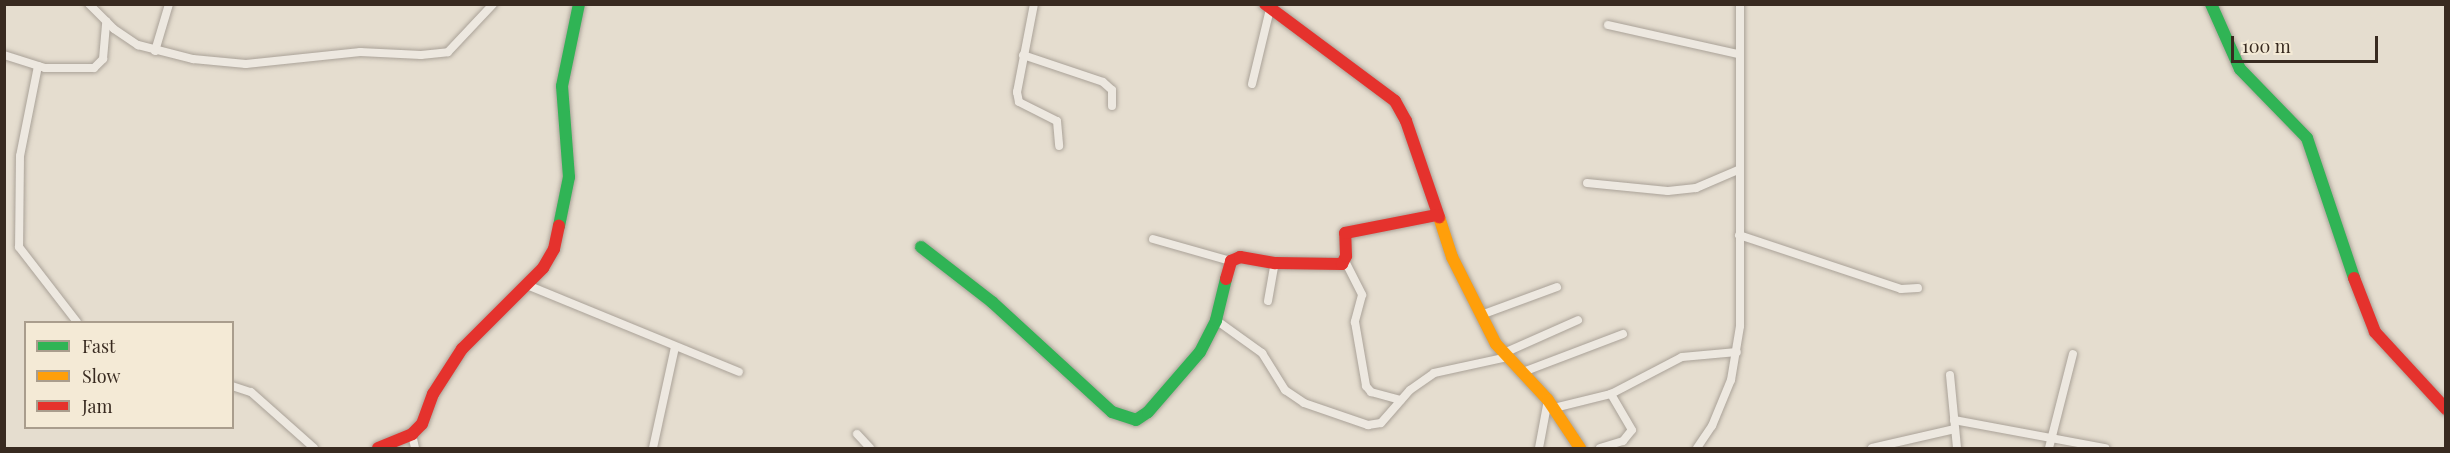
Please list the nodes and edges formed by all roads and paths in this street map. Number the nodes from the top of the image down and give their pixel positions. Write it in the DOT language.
graph roads {
  1 [pos="169,4"];
  2 [pos="494,4"];
  3 [pos="579,4"];
  4 [pos="1034,4"];
  5 [pos="1740,4"];
  6 [pos="2211,4"];
  7 [pos="94,6"];
  8 [pos="1269,6"];
  9 [pos="106,21"];
  10 [pos="1608,25"];
  11 [pos="155,51"];
  12 [pos="1738,54"];
  13 [pos="4,55"];
  14 [pos="1023,55"];
  15 [pos="38,66"];
  16 [pos="1252,84"];
  17 [pos="1112,106"];
  18 [pos="1059,146"];
  19 [pos="1738,170"];
  20 [pos="1587,183"];
  21 [pos="1437,215"];
  22 [pos="1739,235"];
  23 [pos="1153,239"];
  24 [pos="921,247"];
  25 [pos="1231,261"];
  26 [pos="1345,261"];
  27 [pos="1275,263"];
  28 [pos="527,285"];
  29 [pos="1557,287"];
  30 [pos="1918,288"];
  31 [pos="1268,301"];
  32 [pos="1481,315"];
  33 [pos="1216,320"];
  34 [pos="1578,320"];
  35 [pos="76,321"];
  36 [pos="1623,334"];
  37 [pos="675,347"];
  38 [pos="1737,352"];
  39 [pos="2073,354"];
  40 [pos="1506,355"];
  41 [pos="739,372"];
  42 [pos="1523,372"];
  43 [pos="1950,375"];
  44 [pos="234,387"];
  45 [pos="1611,393"];
  46 [pos="1401,400"];
  47 [pos="1551,404"];
  48 [pos="2445,409"];
  49 [pos="1955,424"];
  50 [pos="412,434"];
  51 [pos="857,434"];
  52 [pos="2052,437"];
  53 [pos="314,448"];
  54 [pos="378,448"];
  55 [pos="415,448"];
  56 [pos="653,448"];
  57 [pos="870,448"];
  58 [pos="1539,448"];
  59 [pos="1580,448"];
  60 [pos="1600,448"];
  61 [pos="1697,448"];
  62 [pos="1872,448"];
  63 [pos="1957,448"];
  64 [pos="2049,448"];
  65 [pos="2105,448"];
  1 -- 11 [label="street"];
  2 -- 11 [label="street"];
  3 -- 28 [label="street"];
  4 -- 14 [label="street"];
  5 -- 12 [label="street"];
  6 -- 48 [label="street"];
  7 -- 9 [label="street"];
  8 -- 16 [label="street"];
  8 -- 21 [label="street"];
  9 -- 11 [label="street"];
  9 -- 15 [label="street"];
  10 -- 12 [label="street"];
  12 -- 19 [label="street"];
  13 -- 15 [label="street"];
  14 -- 17 [label="street"];
  14 -- 18 [label="street"];
  15 -- 35 [label="street"];
  19 -- 20 [label="street"];
  19 -- 22 [label="street"];
  21 -- 26 [label="street"];
  21 -- 32 [label="street"];
  22 -- 30 [label="street"];
  22 -- 38 [label="street"];
  23 -- 25 [label="street"];
  24 -- 33 [label="street"];
  25 -- 27 [label="street"];
  25 -- 33 [label="street"];
  26 -- 27 [label="street"];
  26 -- 46 [label="street"];
  27 -- 31 [label="street"];
  28 -- 37 [label="street"];
  28 -- 50 [label="street"];
  29 -- 32 [label="street"];
  32 -- 40 [label="street"];
  33 -- 46 [label="street"];
  34 -- 40 [label="street"];
  36 -- 42 [label="street"];
  37 -- 41 [label="street"];
  37 -- 56 [label="street"];
  38 -- 45 [label="street"];
  38 -- 61 [label="street"];
  39 -- 52 [label="street"];
  40 -- 42 [label="street"];
  40 -- 46 [label="street"];
  42 -- 47 [label="street"];
  43 -- 49 [label="street"];
  44 -- 53 [label="street"];
  45 -- 47 [label="street"];
  45 -- 60 [label="street"];
  47 -- 58 [label="street"];
  47 -- 59 [label="street"];
  49 -- 52 [label="street"];
  49 -- 62 [label="street"];
  49 -- 63 [label="street"];
  50 -- 54 [label="street"];
  50 -- 55 [label="street"];
  51 -- 57 [label="street"];
  52 -- 64 [label="street"];
  52 -- 65 [label="street"];
}
